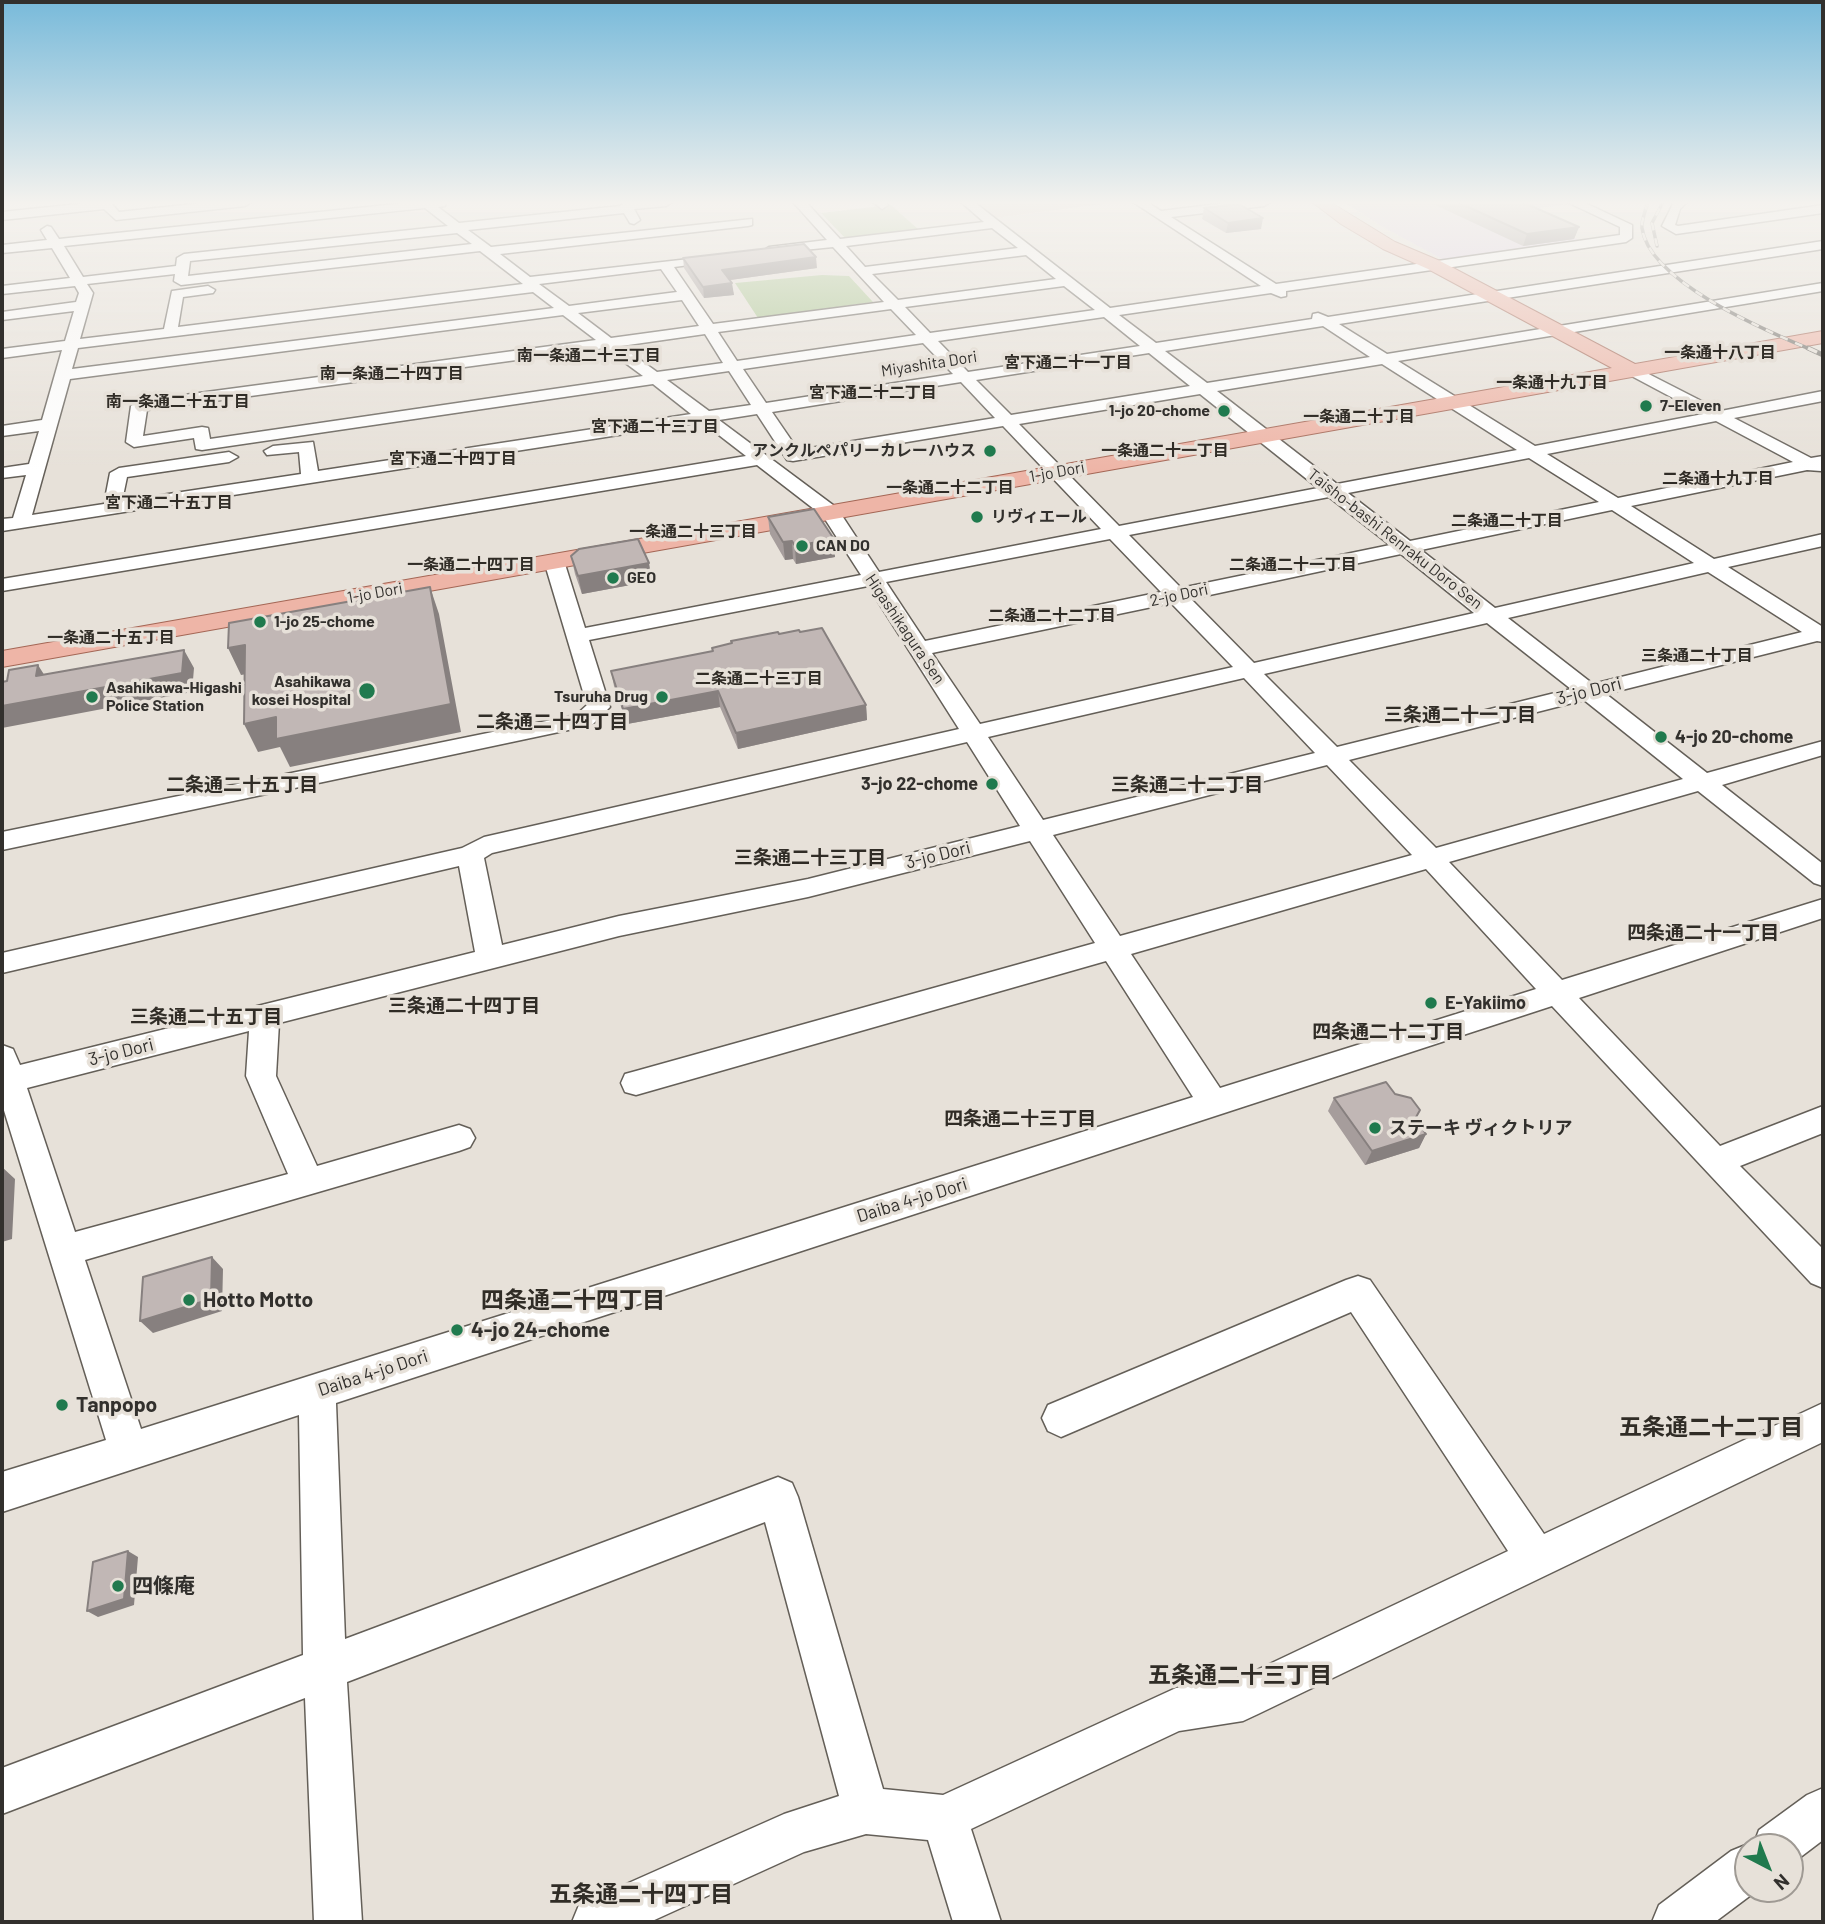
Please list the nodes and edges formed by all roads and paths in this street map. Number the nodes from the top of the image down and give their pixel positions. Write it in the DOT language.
graph roads {
  1 [pos="85,292"];
  2 [pos="193,292"];
  3 [pos="463,292"];
  4 [pos="542,292"];
  5 [pos="684,292"];
  6 [pos="882,292"];
  7 [pos="990,292"];
  8 [pos="1082,292"];
  9 [pos="1248,292"];
  10 [pos="1280,292"];
  11 [pos="1483,292"];
  12 [pos="1526,292"];
  13 [pos="1794,292"];
  14 [pos="686,295"];
  15 [pos="1493,297"];
  16 [pos="894,305"];
  17 [pos="81,306"];
  18 [pos="567,310"];
  19 [pos="1107,312"];
  20 [pos="3,320"];
  21 [pos="1326,322"];
  22 [pos="710,330"];
  23 [pos="1557,331"];
  24 [pos="170,332"];
  25 [pos="1823,337"];
  26 [pos="927,339"];
  27 [pos="609,342"];
  28 [pos="71,344"];
  29 [pos="1152,348"];
  30 [pos="2,353"];
  31 [pos="1384,359"];
  32 [pos="734,366"];
  33 [pos="1631,370"];
  34 [pos="61,376"];
  35 [pos="964,377"];
  36 [pos="656,378"];
  37 [pos="1204,389"];
  38 [pos="1823,396"];
  39 [pos="1453,402"];
  40 [pos="760,408"];
  41 [pos="705,416"];
  42 [pos="1719,416"];
  43 [pos="1006,421"];
  44 [pos="49,424"];
  45 [pos="2,430"];
  46 [pos="1263,435"];
  47 [pos="1531,451"];
  48 [pos="761,459"];
  49 [pos="1818,466"];
  50 [pos="35,468"];
  51 [pos="1056,472"];
  52 [pos="2,473"];
  53 [pos="310,478"];
  54 [pos="1332,490"];
  55 [pos="1615,504"];
  56 [pos="112,508"];
  57 [pos="830,512"];
  58 [pos="21,522"];
  59 [pos="2,525"];
  60 [pos="1113,531"];
  61 [pos="1823,540"];
  62 [pos="1405,547"];
  63 [pos="554,561"];
  64 [pos="1710,564"];
  65 [pos="871,578"];
  66 [pos="2,585"];
  67 [pos="1175,595"];
  68 [pos="1490,614"];
  69 [pos="1822,634"];
  70 [pos="577,636"];
  71 [pos="919,649"];
  72 [pos="2,659"];
  73 [pos="1247,670"];
  74 [pos="1588,691"];
  75 [pos="973,733"];
  76 [pos="1823,748"];
  77 [pos="1330,757"];
  78 [pos="1703,782"];
  79 [pos="1036,830"];
  80 [pos="2,841"];
  81 [pos="470,855"];
  82 [pos="1431,859"];
  83 [pos="1823,877"];
  84 [pos="1823,908"];
  85 [pos="1114,949"];
  86 [pos="491,960"];
  87 [pos="2,963"];
  88 [pos="1555,992"];
  89 [pos="265,1016"];
  90 [pos="4,1073"];
  91 [pos="636,1083"];
  92 [pos="1214,1104"];
  93 [pos="1823,1119"];
  94 [pos="459,1138"];
  95 [pos="1715,1162"];
  96 [pos="308,1183"];
  97 [pos="64,1250"];
  98 [pos="1823,1272"];
  99 [pos="317,1391"];
  100 [pos="1061,1418"];
  101 [pos="1823,1422"];
  102 [pos="129,1451"];
  103 [pos="2,1492"];
  104 [pos="1537,1559"];
  105 [pos="325,1667"];
  106 [pos="2,1791"];
  107 [pos="866,1811"];
  108 [pos="1823,1811"];
  109 [pos="944,1818"];
  110 [pos="1794,1833"];
  111 [pos="1734,1878"];
  112 [pos="338,1922"];
  113 [pos="596,1922"];
  114 [pos="977,1922"];
  115 [pos="1676,1922"];
  1 -- 17 [label="street"];
  2 -- 24 [label="street"];
  3 -- 24 [label="street"];
  4 -- 18 [label="street, Higashikagura Sen"];
  5 -- 14 [label="street"];
  6 -- 16 [label="street"];
  7 -- 16 [label="street"];
  8 -- 19 [label="street, Taisho-bashi Renraku Doro Sen"];
  9 -- 19 [label="street"];
  10 -- 21 [label="street"];
  11 -- 15 [label="main road"];
  12 -- 15 [label="street, Miyashita Dori"];
  13 -- 23 [label="street"];
  14 -- 18 [label="street"];
  14 -- 22 [label="street"];
  15 -- 21 [label="street, Miyashita Dori"];
  15 -- 23 [label="main road"];
  16 -- 22 [label="street"];
  16 -- 26 [label="street"];
  17 -- 20 [label="street"];
  17 -- 28 [label="street"];
  18 -- 27 [label="street, Higashikagura Sen"];
  18 -- 34 [label="street"];
  19 -- 26 [label="street"];
  19 -- 29 [label="street, Taisho-bashi Renraku Doro Sen"];
  21 -- 29 [label="street, Miyashita Dori"];
  21 -- 31 [label="street"];
  22 -- 27 [label="street"];
  22 -- 32 [label="street"];
  23 -- 31 [label="street"];
  23 -- 33 [label="main road"];
  24 -- 28 [label="street"];
  25 -- 33 [label="main road, 1-jo Dori"];
  26 -- 32 [label="street"];
  26 -- 35 [label="street"];
  27 -- 36 [label="street, Higashikagura Sen"];
  27 -- 36 [label="street"];
  28 -- 30 [label="street"];
  28 -- 34 [label="street"];
  29 -- 35 [label="street, Miyashita Dori"];
  29 -- 37 [label="street, Taisho-bashi Renraku Doro Sen"];
  31 -- 37 [label="street"];
  31 -- 39 [label="street"];
  32 -- 36 [label="street"];
  32 -- 40 [label="street"];
  33 -- 39 [label="main road, 1-jo Dori"];
  33 -- 42 [label="street"];
  34 -- 44 [label="street"];
  35 -- 40 [label="street, Miyashita Dori"];
  35 -- 43 [label="street"];
  36 -- 41 [label="street, Higashikagura Sen"];
  37 -- 43 [label="street"];
  37 -- 46 [label="street, Taisho-bashi Renraku Doro Sen"];
  38 -- 42 [label="street"];
  39 -- 46 [label="main road, 1-jo Dori"];
  39 -- 47 [label="street"];
  40 -- 41 [label="street, Miyashita Dori"];
  40 -- 43 [label="street"];
  41 -- 48 [label="street, Higashikagura Sen"];
  41 -- 53 [label="street, Miyashita Dori"];
  42 -- 47 [label="street"];
  42 -- 49 [label="street"];
  43 -- 51 [label="street"];
  44 -- 45 [label="street"];
  44 -- 50 [label="street"];
  46 -- 51 [label="main road, 1-jo Dori"];
  46 -- 54 [label="street, Taisho-bashi Renraku Doro Sen"];
  47 -- 54 [label="street"];
  47 -- 55 [label="street"];
  48 -- 57 [label="street, Higashikagura Sen"];
  48 -- 66 [label="street"];
  49 -- 55 [label="street, 2-jo Dori"];
  50 -- 52 [label="street"];
  50 -- 58 [label="street"];
  51 -- 57 [label="main road, 1-jo Dori"];
  51 -- 60 [label="street"];
  53 -- 56 [label="street, Miyashita Dori"];
  53 -- 56 [label="street"];
  54 -- 60 [label="street"];
  54 -- 62 [label="street, Taisho-bashi Renraku Doro Sen"];
  55 -- 62 [label="street, 2-jo Dori"];
  55 -- 64 [label="street"];
  56 -- 58 [label="street, Miyashita Dori"];
  57 -- 63 [label="main road, 1-jo Dori"];
  57 -- 65 [label="street, Higashikagura Sen"];
  58 -- 59 [label="street, Miyashita Dori"];
  60 -- 65 [label="street"];
  60 -- 67 [label="street"];
  61 -- 64 [label="street"];
  62 -- 67 [label="street, 2-jo Dori"];
  62 -- 68 [label="street, Taisho-bashi Renraku Doro Sen"];
  63 -- 70 [label="street"];
  63 -- 72 [label="main road, 1-jo Dori"];
  64 -- 68 [label="street"];
  64 -- 69 [label="street"];
  65 -- 70 [label="street"];
  65 -- 71 [label="street, Higashikagura Sen"];
  67 -- 71 [label="street, 2-jo Dori"];
  67 -- 73 [label="street"];
  68 -- 73 [label="street"];
  68 -- 74 [label="street, Taisho-bashi Renraku Doro Sen"];
  69 -- 74 [label="street, 3-jo Dori"];
  70 -- 80 [label="street"];
  71 -- 75 [label="street, Higashikagura Sen"];
  73 -- 75 [label="street"];
  73 -- 77 [label="street"];
  74 -- 77 [label="street, 3-jo Dori"];
  74 -- 78 [label="street, Taisho-bashi Renraku Doro Sen"];
  75 -- 79 [label="street, Higashikagura Sen"];
  75 -- 81 [label="street"];
  76 -- 78 [label="street"];
  77 -- 79 [label="street, 3-jo Dori"];
  77 -- 82 [label="street"];
  78 -- 82 [label="street"];
  78 -- 83 [label="street, Taisho-bashi Renraku Doro Sen"];
  79 -- 85 [label="street, Higashikagura Sen"];
  79 -- 86 [label="street, 3-jo Dori"];
  81 -- 86 [label="street"];
  81 -- 87 [label="street"];
  82 -- 85 [label="street"];
  82 -- 88 [label="street"];
  84 -- 88 [label="street, Daiba 4-jo Dori"];
  85 -- 91 [label="street"];
  85 -- 92 [label="street, Higashikagura Sen"];
  86 -- 89 [label="street, 3-jo Dori"];
  88 -- 92 [label="street, Daiba 4-jo Dori"];
  88 -- 95 [label="street"];
  89 -- 90 [label="street, 3-jo Dori"];
  89 -- 96 [label="street"];
  90 -- 97 [label="street"];
  92 -- 99 [label="street, Daiba 4-jo Dori"];
  93 -- 95 [label="street"];
  94 -- 96 [label="street"];
  95 -- 98 [label="street"];
  96 -- 97 [label="street"];
  97 -- 102 [label="street"];
  99 -- 102 [label="street, Daiba 4-jo Dori"];
  99 -- 105 [label="street"];
  100 -- 104 [label="street"];
  101 -- 104 [label="street"];
  102 -- 103 [label="street, Daiba 4-jo Dori"];
  104 -- 109 [label="street"];
  105 -- 106 [label="street"];
  105 -- 107 [label="street"];
  105 -- 112 [label="street"];
  107 -- 109 [label="street"];
  107 -- 113 [label="street"];
  108 -- 110 [label="street"];
  109 -- 114 [label="street"];
  111 -- 115 [label="street"];
}
